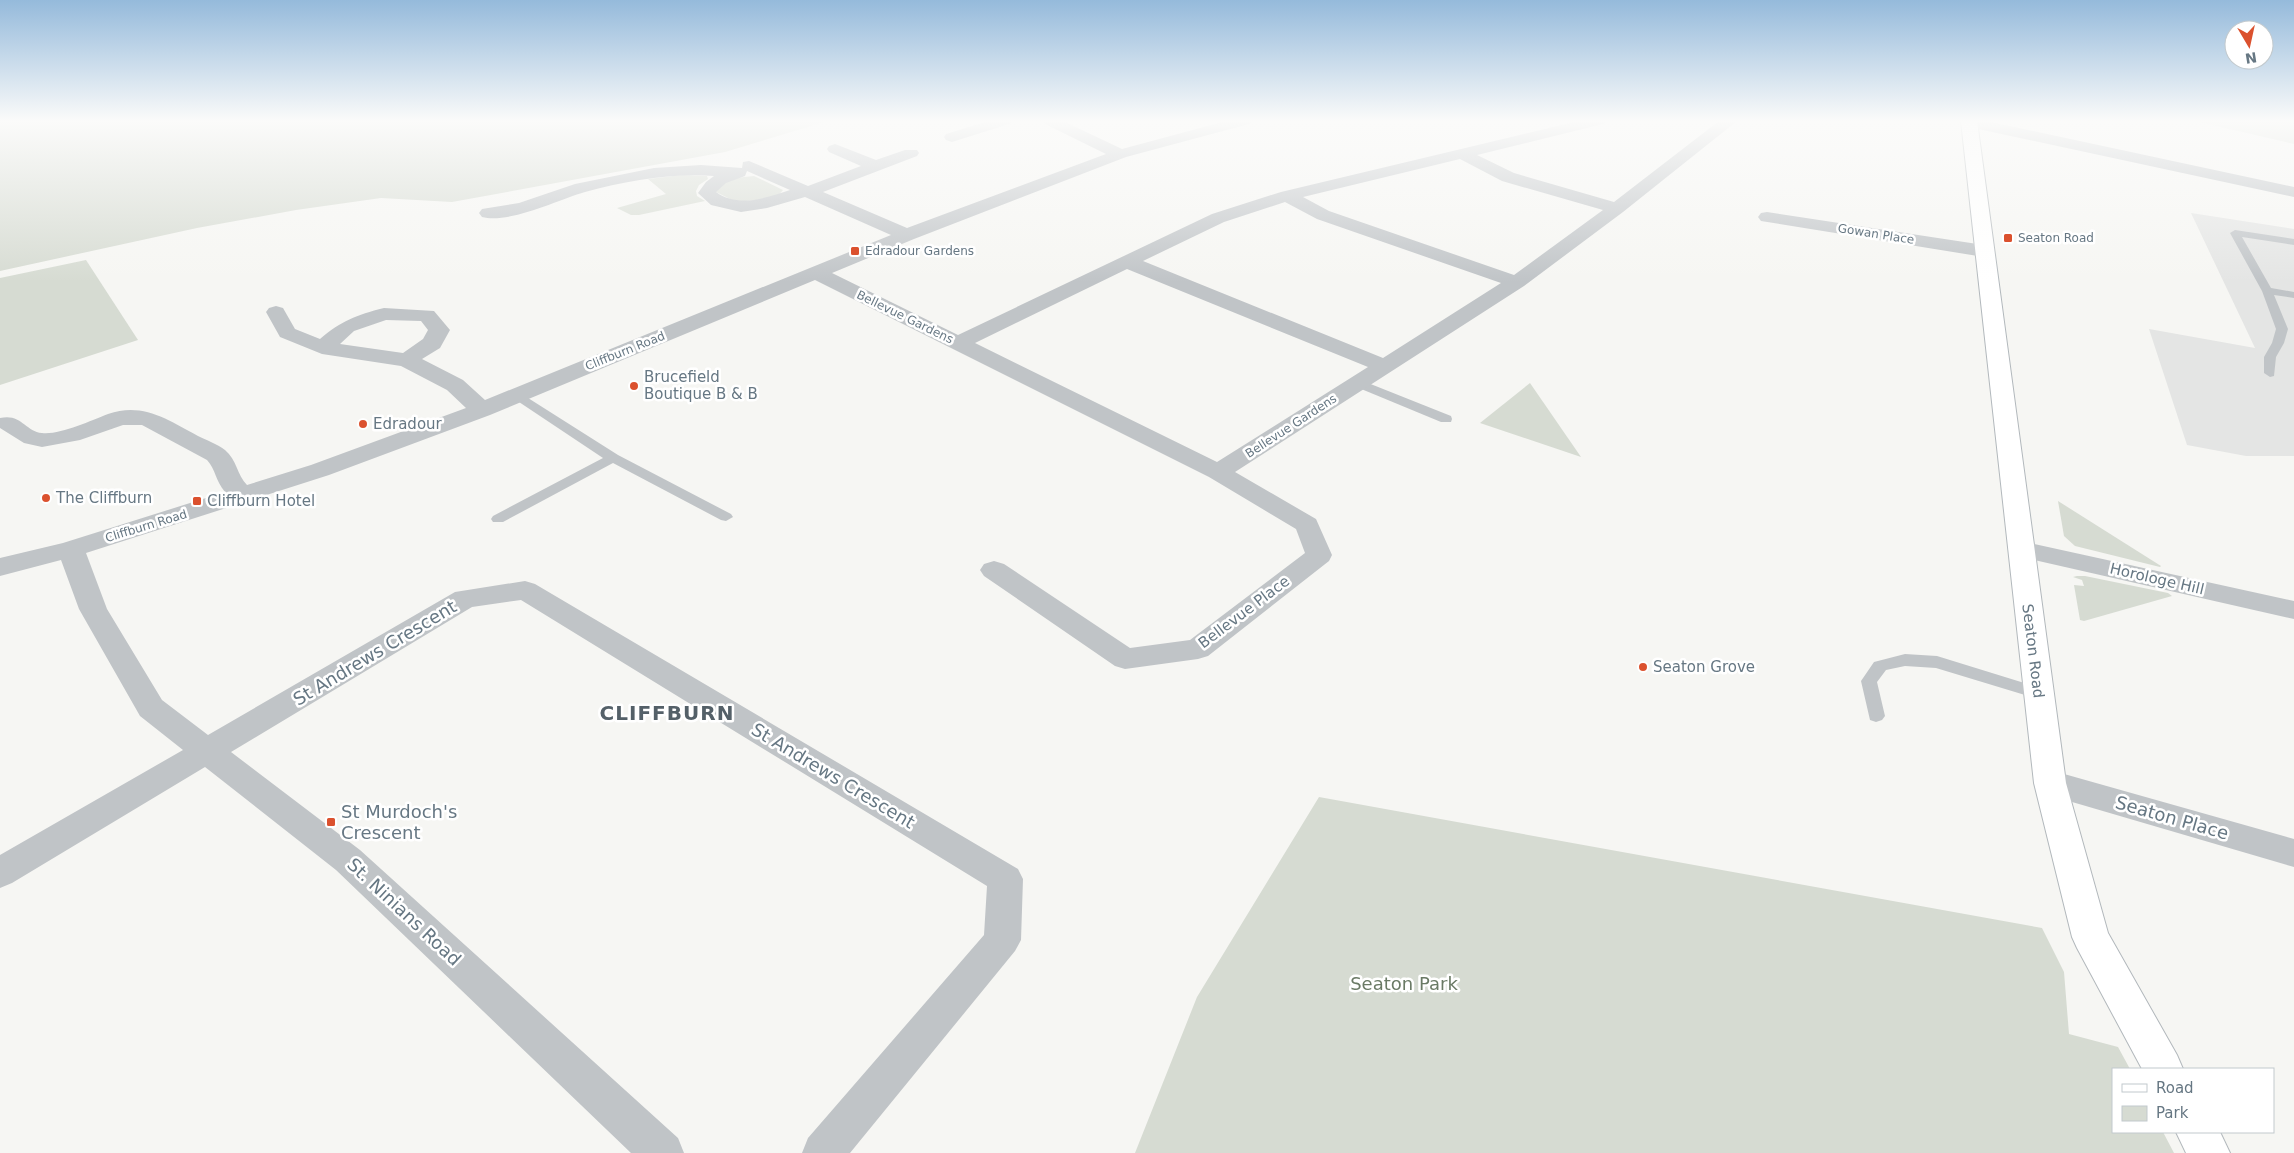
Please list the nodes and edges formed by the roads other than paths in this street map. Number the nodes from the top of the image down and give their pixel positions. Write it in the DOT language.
graph roads {
  1 [pos="640,175"];
  2 [pos="732,175"];
  3 [pos="762,175"];
  4 [pos="851,175"];
  5 [pos="1065,175"];
  6 [pos="1375,175"];
  7 [pos="1504,175"];
  8 [pos="1660,175"];
  9 [pos="1975,175"];
  10 [pos="2215,175"];
  11 [pos="805,191"];
  12 [pos="2294,192"];
  13 [pos="1287,196"];
  14 [pos="522,208"];
  15 [pos="1617,208"];
  16 [pos="488,213"];
  17 [pos="1767,217"];
  18 [pos="539,219"];
  19 [pos="907,235"];
  20 [pos="2294,242"];
  21 [pos="1984,251"];
  22 [pos="1127,262"];
  23 [pos="816,273"];
  24 [pos="1517,282"];
  25 [pos="2267,291"];
  26 [pos="2294,295"];
  27 [pos="276,312"];
  28 [pos="958,343"];
  29 [pos="322,348"];
  30 [pos="407,360"];
  31 [pos="1384,366"];
  32 [pos="2270,373"];
  33 [pos="1358,383"];
  34 [pos="517,395"];
  35 [pos="482,410"];
  36 [pos="1446,419"];
  37 [pos="8,423"];
  38 [pos="613,458"];
  39 [pos="1218,472"];
  40 [pos="243,496"];
  41 [pos="726,518"];
  42 [pos="498,520"];
  43 [pos="71,549"];
  44 [pos="2021,549"];
  45 [pos="0,567"];
  46 [pos="994,570"];
  47 [pos="2294,610"];
  48 [pos="2038,693"];
  49 [pos="1876,716"];
  50 [pos="208,752"];
  51 [pos="2050,783"];
  52 [pos="2294,853"];
  53 [pos="0,873"];
  54 [pos="2162,1068"];
  55 [pos="2198,1133"];
  56 [pos="663,1153"];
  57 [pos="823,1153"];
  58 [pos="2209,1153"];
  1 -- 14 [label="street"];
  2 -- 11 [label="street"];
  3 -- 11 [label="street"];
  4 -- 11 [label="street"];
  5 -- 19 [label="street, Cliffburn Road"];
  6 -- 13 [label="street"];
  7 -- 15 [label="street"];
  8 -- 15 [label="street, Bellevue Gardens"];
  9 -- 21 [label="street, Seaton Road"];
  10 -- 12 [label="street"];
  11 -- 19 [label="street"];
  13 -- 22 [label="street"];
  13 -- 24 [label="street"];
  14 -- 16 [label="street"];
  14 -- 18 [label="street"];
  15 -- 24 [label="street, Bellevue Gardens"];
  17 -- 21 [label="street, Gowan Place"];
  19 -- 23 [label="street, Cliffburn Road"];
  20 -- 25 [label="lane"];
  21 -- 44 [label="street, Seaton Road"];
  22 -- 28 [label="street"];
  22 -- 31 [label="street"];
  23 -- 28 [label="street, Bellevue Gardens"];
  23 -- 34 [label="street, Cliffburn Road"];
  24 -- 31 [label="street, Bellevue Gardens"];
  25 -- 26 [label="lane"];
  25 -- 32 [label="lane"];
  27 -- 29 [label="street"];
  28 -- 39 [label="street, Bellevue Gardens"];
  29 -- 30 [label="street"];
  29 -- 30 [label="street"];
  30 -- 35 [label="street"];
  31 -- 33 [label="street, Bellevue Gardens"];
  33 -- 36 [label="lane"];
  33 -- 39 [label="street, Bellevue Gardens"];
  34 -- 35 [label="street, Cliffburn Road"];
  34 -- 38 [label="lane"];
  35 -- 40 [label="street, Cliffburn Road"];
  37 -- 40 [label="street"];
  38 -- 41 [label="lane"];
  38 -- 42 [label="lane"];
  39 -- 46 [label="street, Bellevue Place"];
  40 -- 43 [label="street, Cliffburn Road"];
  43 -- 45 [label="street, Cliffburn Road"];
  43 -- 50 [label="street, St. Ninians Road"];
  44 -- 47 [label="street, Horologe Hill"];
  44 -- 48 [label="street, Seaton Road"];
  48 -- 49 [label="lane"];
  48 -- 51 [label="street, Seaton Road"];
  50 -- 53 [label="street"];
  50 -- 56 [label="street, St. Ninians Road"];
  50 -- 57 [label="street, St Andrews Crescent"];
  51 -- 52 [label="street, Seaton Place"];
  51 -- 54 [label="street, Seaton Road"];
  55 -- 58 [label="street"];
}
